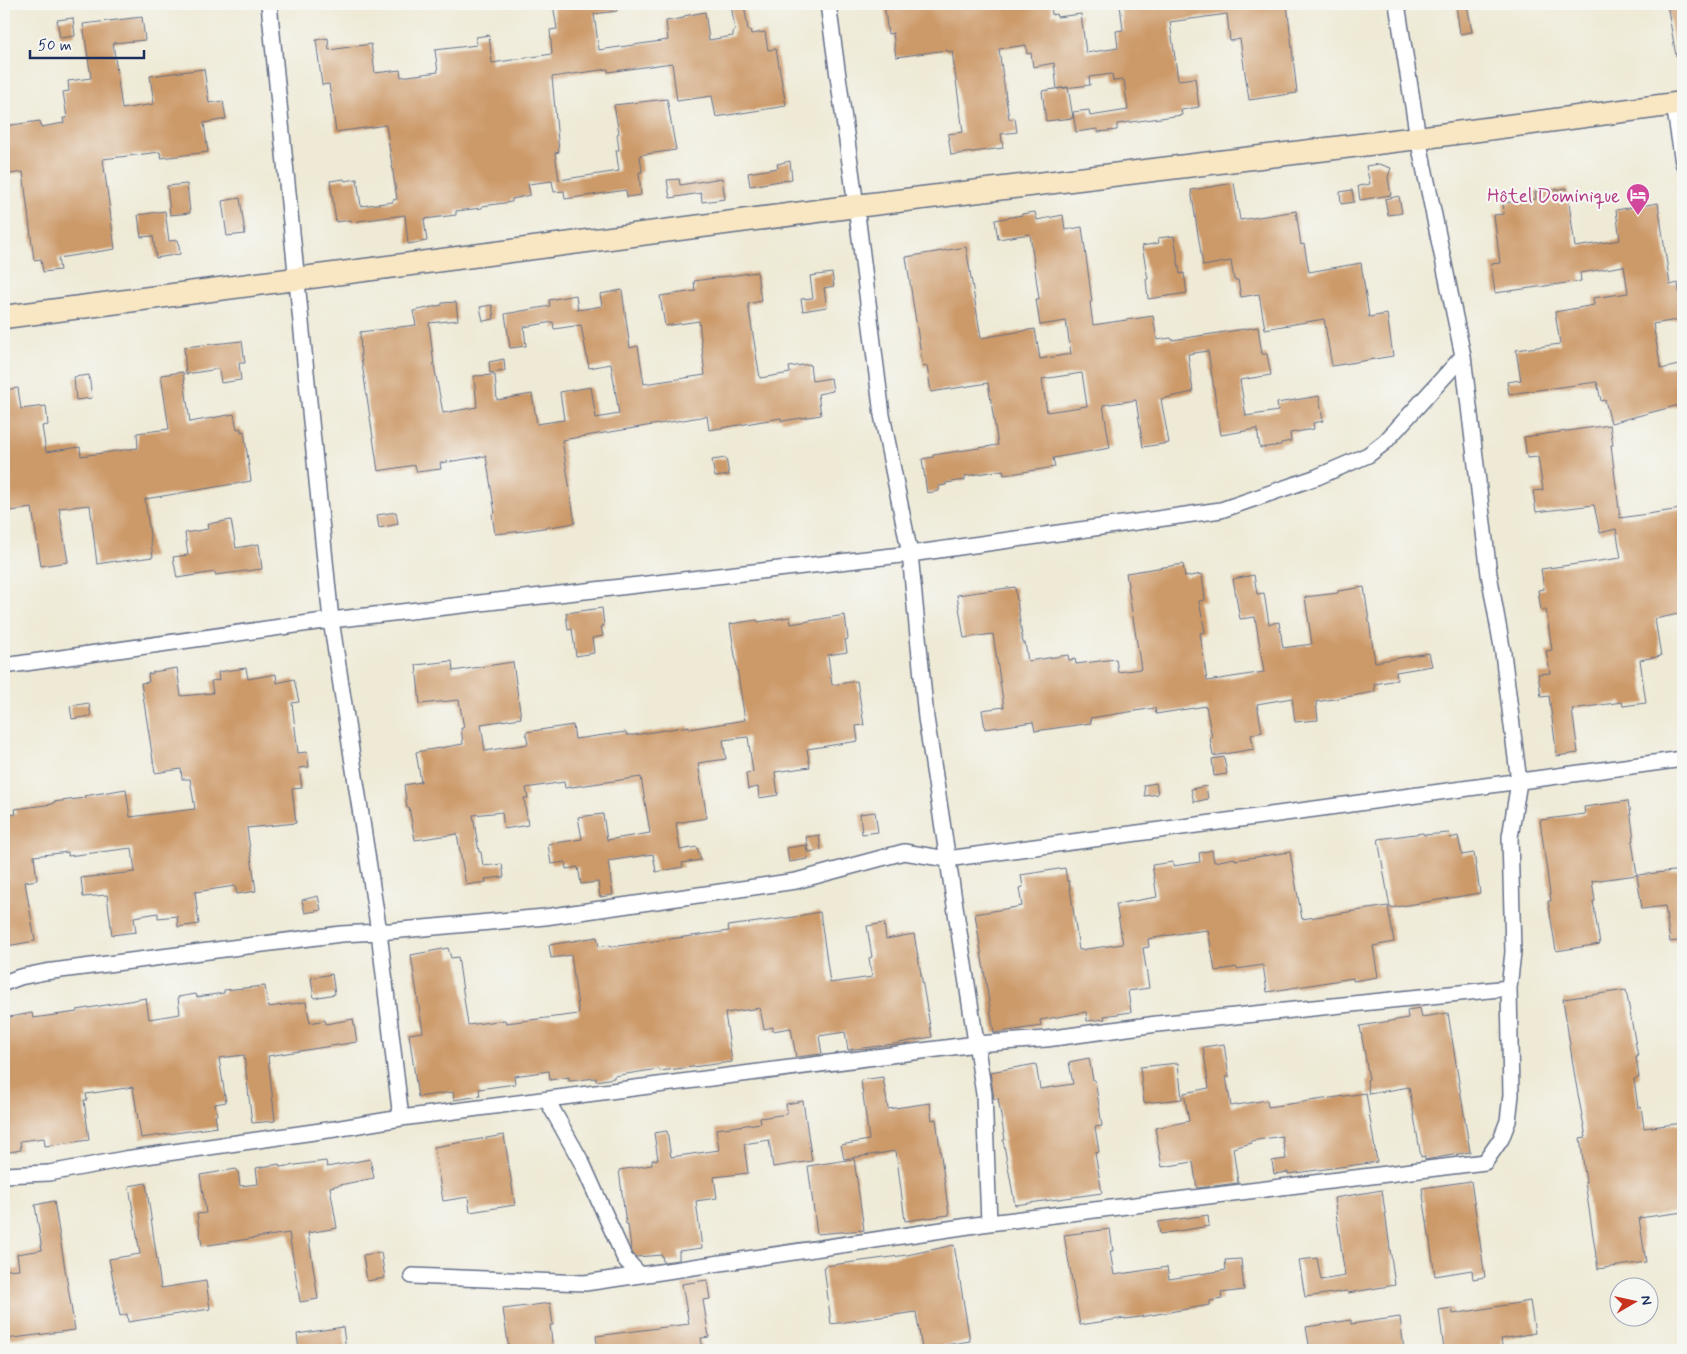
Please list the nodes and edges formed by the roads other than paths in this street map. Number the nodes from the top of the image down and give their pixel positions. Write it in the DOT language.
graph roads {
  1 [pos="268,4"];
  2 [pos="828,4"];
  3 [pos="1397,4"];
  4 [pos="1678,104"];
  5 [pos="1418,138"];
  6 [pos="1683,163"];
  7 [pos="856,206"];
  8 [pos="296,280"];
  9 [pos="4,317"];
  10 [pos="1463,356"];
  11 [pos="910,554"];
  12 [pos="331,620"];
  13 [pos="4,666"];
  14 [pos="1683,759"];
  15 [pos="1519,782"];
  16 [pos="946,859"];
  17 [pos="379,932"];
  18 [pos="4,983"];
  19 [pos="1509,988"];
  20 [pos="976,1044"];
  21 [pos="547,1100"];
  22 [pos="401,1118"];
  23 [pos="4,1175"];
  24 [pos="990,1223"];
  25 [pos="640,1275"];
  26 [pos="412,1276"];
  1 -- 8 [label="street"];
  2 -- 7 [label="street"];
  3 -- 5 [label="street"];
  4 -- 5 [label="street"];
  4 -- 6 [label="street"];
  5 -- 7 [label="street"];
  5 -- 10 [label="street"];
  7 -- 8 [label="street"];
  7 -- 11 [label="street"];
  8 -- 9 [label="street"];
  8 -- 12 [label="street"];
  10 -- 11 [label="street"];
  10 -- 15 [label="street"];
  11 -- 12 [label="street"];
  11 -- 16 [label="street"];
  12 -- 13 [label="street"];
  12 -- 17 [label="street"];
  14 -- 15 [label="street"];
  15 -- 16 [label="street"];
  15 -- 19 [label="street"];
  16 -- 17 [label="street"];
  16 -- 20 [label="street"];
  17 -- 18 [label="street"];
  17 -- 22 [label="street"];
  19 -- 20 [label="street"];
  19 -- 24 [label="street"];
  20 -- 21 [label="street"];
  20 -- 24 [label="street"];
  21 -- 22 [label="street"];
  21 -- 25 [label="street"];
  22 -- 23 [label="street"];
  24 -- 25 [label="street"];
  25 -- 26 [label="street"];
}
